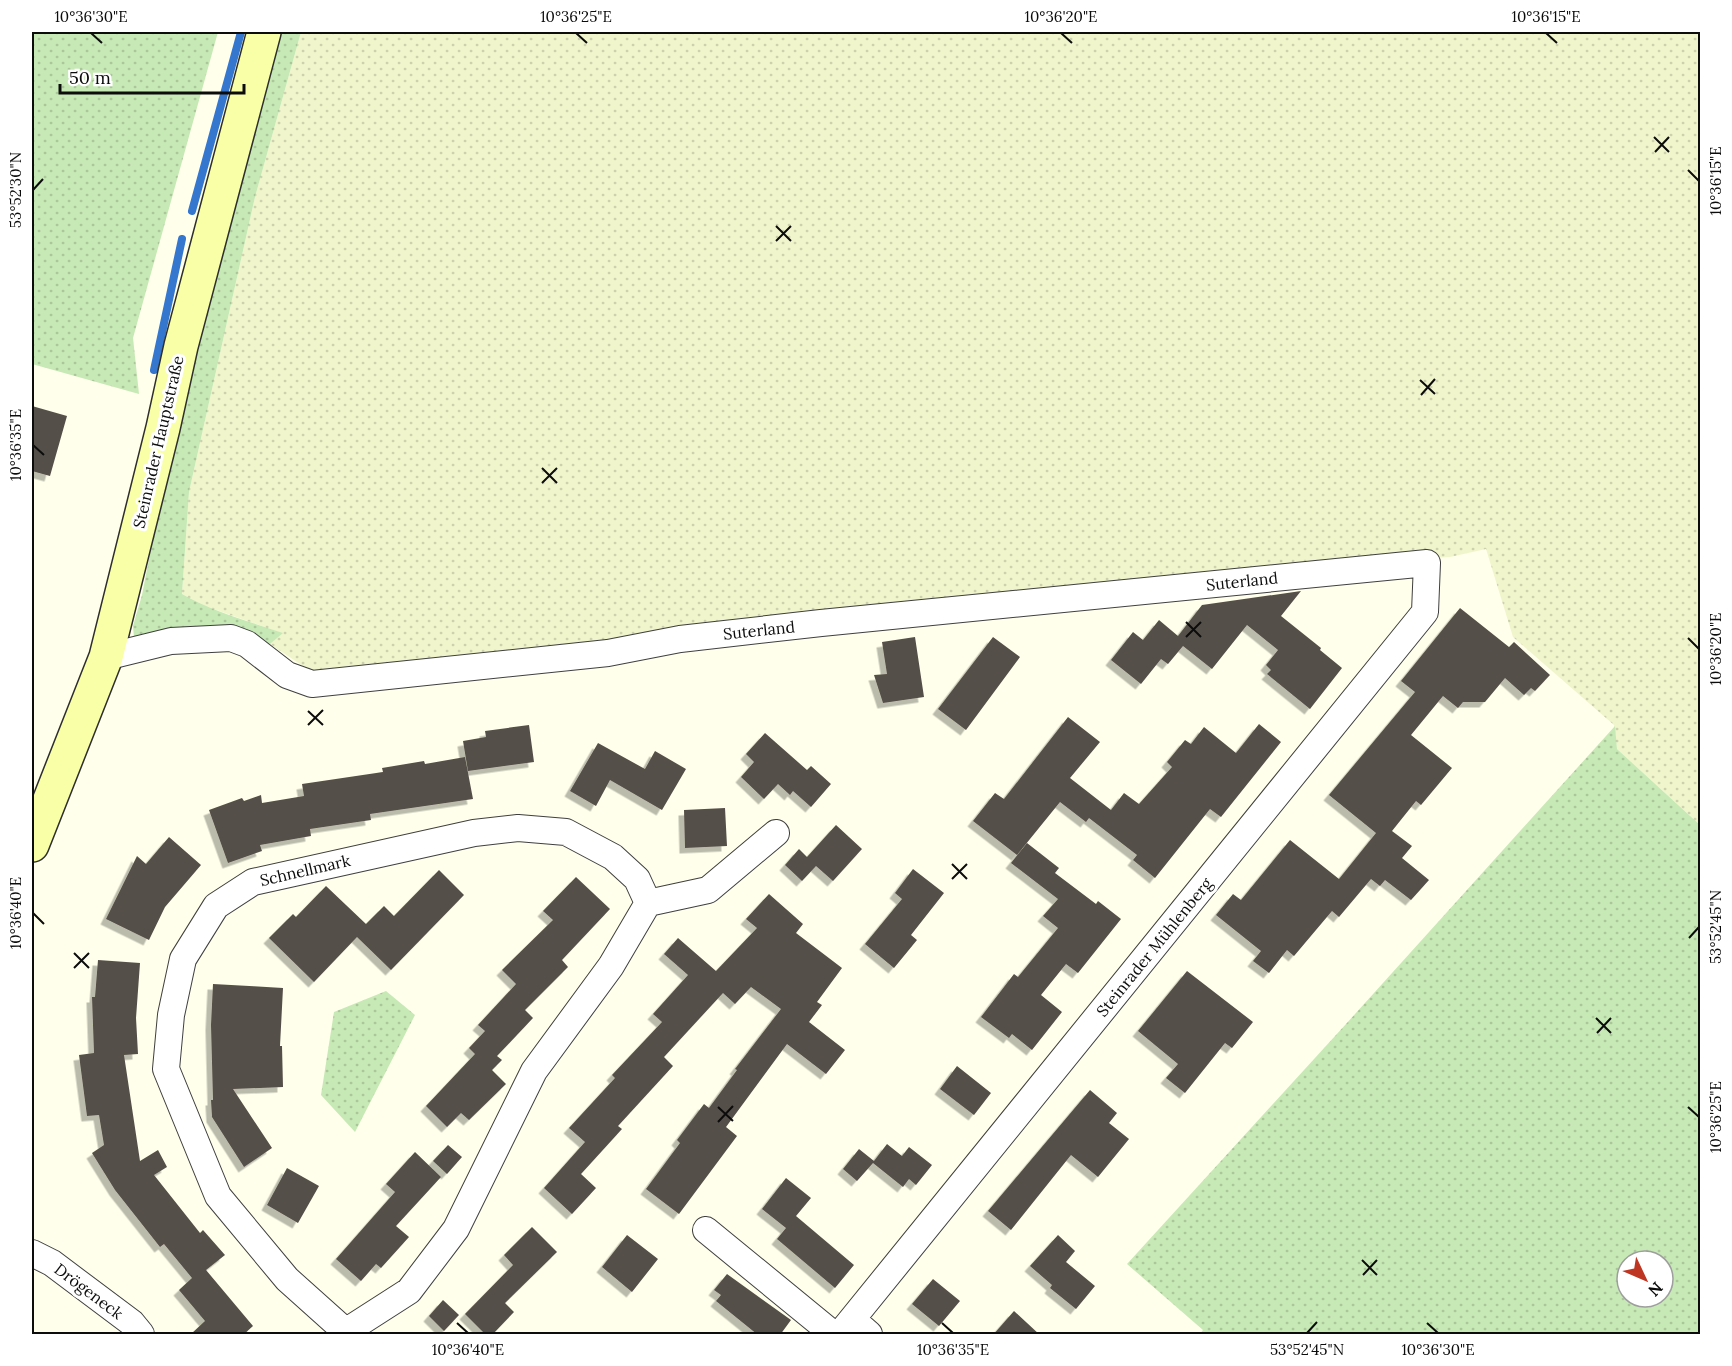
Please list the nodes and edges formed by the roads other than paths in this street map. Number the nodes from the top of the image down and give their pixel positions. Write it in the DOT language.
graph roads {
  1 [pos="264,32"];
  2 [pos="1427,563"];
  3 [pos="106,657"];
  4 [pos="776,833"];
  5 [pos="32,845"];
  6 [pos="648,903"];
  7 [pos="706,1230"];
  8 [pos="32,1253"];
  9 [pos="849,1331"];
  10 [pos="343,1333"];
  11 [pos="141,1335"];
  1 -- 3 [label="main road, Steinrader Hauptstraße"];
  2 -- 3 [label="street, Suterland"];
  2 -- 9 [label="street, Steinrader Mühlenberg"];
  3 -- 5 [label="main road, Steinrader Hauptstraße"];
  4 -- 6 [label="street"];
  6 -- 10 [label="street, Schnellmark"];
  6 -- 10 [label="street, Schnellmark"];
  7 -- 9 [label="street, Steinrader Mühlenberg"];
  8 -- 11 [label="street, Drögeneck"];
}
